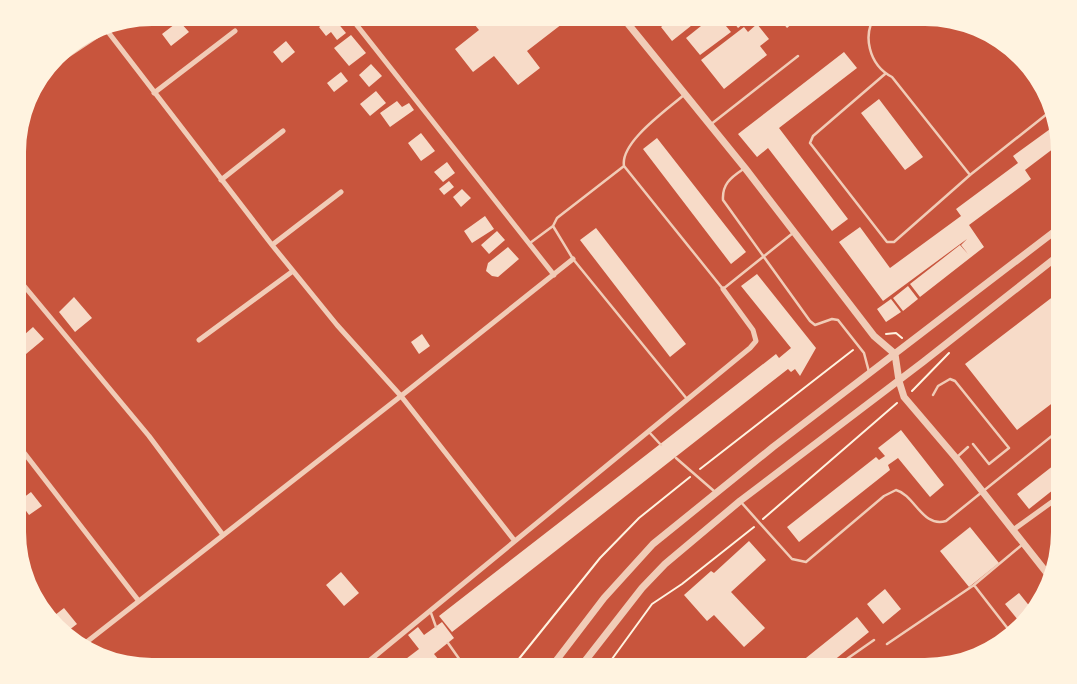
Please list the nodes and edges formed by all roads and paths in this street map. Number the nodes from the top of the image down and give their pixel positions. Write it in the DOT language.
graph roads {
  1 [pos="630,26"];
  2 [pos="869,26"];
  3 [pos="358,27"];
  4 [pos="235,31"];
  5 [pos="109,34"];
  6 [pos="798,55"];
  7 [pos="885,74"];
  8 [pos="154,93"];
  9 [pos="685,94"];
  10 [pos="1045,116"];
  11 [pos="710,125"];
  12 [pos="283,131"];
  13 [pos="624,166"];
  14 [pos="745,168"];
  15 [pos="971,175"];
  16 [pos="221,180"];
  17 [pos="341,192"];
  18 [pos="553,226"];
  19 [pos="793,233"];
  20 [pos="1050,235"];
  21 [pos="527,245"];
  22 [pos="272,246"];
  23 [pos="762,257"];
  24 [pos="573,259"];
  25 [pos="1050,262"];
  26 [pos="293,271"];
  27 [pos="554,275"];
  28 [pos="26,288"];
  29 [pos="723,289"];
  30 [pos="199,340"];
  31 [pos="950,353"];
  32 [pos="895,354"];
  33 [pos="869,374"];
  34 [pos="898,381"];
  35 [pos="933,395"];
  36 [pos="401,396"];
  37 [pos="904,397"];
  38 [pos="687,399"];
  39 [pos="648,431"];
  40 [pos="1050,437"];
  41 [pos="661,444"];
  42 [pos="973,444"];
  43 [pos="968,447"];
  44 [pos="26,455"];
  45 [pos="676,458"];
  46 [pos="956,458"];
  47 [pos="982,491"];
  48 [pos="717,493"];
  49 [pos="740,501"];
  50 [pos="1050,503"];
  51 [pos="758,524"];
  52 [pos="1013,530"];
  53 [pos="223,535"];
  54 [pos="514,540"];
  55 [pos="1023,544"];
  56 [pos="1044,570"];
  57 [pos="974,584"];
  58 [pos="138,600"];
  59 [pos="429,610"];
  60 [pos="436,627"];
  61 [pos="1007,627"];
  62 [pos="89,640"];
  63 [pos="874,640"];
  64 [pos="448,643"];
  65 [pos="887,644"];
  66 [pos="559,657"];
  67 [pos="588,657"];
  68 [pos="613,657"];
  69 [pos="849,657"];
  70 [pos="373,658"];
  71 [pos="458,658"];
  1 -- 9 [label="street"];
  2 -- 7 [label="lane"];
  3 -- 21 [label="street"];
  4 -- 8 [label="street"];
  5 -- 8 [label="street"];
  6 -- 11 [label="lane"];
  7 -- 15 [label="lane"];
  7 -- 15 [label="lane"];
  8 -- 16 [label="street"];
  9 -- 11 [label="street"];
  9 -- 13 [label="lane"];
  10 -- 15 [label="lane"];
  11 -- 14 [label="street"];
  12 -- 16 [label="street"];
  13 -- 18 [label="lane"];
  13 -- 29 [label="lane"];
  14 -- 19 [label="street"];
  14 -- 23 [label="lane"];
  16 -- 22 [label="street"];
  17 -- 22 [label="street"];
  18 -- 21 [label="lane"];
  18 -- 24 [label="lane"];
  19 -- 23 [label="lane"];
  19 -- 32 [label="street"];
  20 -- 32 [label="street"];
  21 -- 27 [label="street"];
  22 -- 26 [label="street"];
  23 -- 29 [label="lane"];
  23 -- 33 [label="lane"];
  24 -- 27 [label="street"];
  24 -- 38 [label="lane"];
  25 -- 34 [label="street"];
  26 -- 30 [label="street"];
  26 -- 36 [label="street"];
  27 -- 36 [label="street"];
  28 -- 53 [label="street"];
  29 -- 38 [label="street"];
  31 -- 37 [label="path"];
  32 -- 33 [label="street"];
  32 -- 34 [label="street"];
  33 -- 48 [label="street"];
  34 -- 37 [label="street"];
  34 -- 49 [label="street"];
  35 -- 42 [label="lane"];
  36 -- 53 [label="street"];
  36 -- 54 [label="street"];
  37 -- 46 [label="street"];
  37 -- 51 [label="path"];
  38 -- 39 [label="street"];
  39 -- 41 [label="lane"];
  39 -- 54 [label="street"];
  40 -- 47 [label="lane"];
  43 -- 46 [label="lane"];
  44 -- 58 [label="street"];
  45 -- 48 [label="lane"];
  46 -- 47 [label="street"];
  47 -- 51 [label="lane"];
  47 -- 52 [label="street"];
  48 -- 66 [label="street"];
  49 -- 51 [label="lane"];
  49 -- 67 [label="street"];
  50 -- 52 [label="street"];
  51 -- 68 [label="path"];
  52 -- 55 [label="street"];
  53 -- 58 [label="street"];
  54 -- 59 [label="street"];
  55 -- 56 [label="street"];
  55 -- 57 [label="lane"];
  57 -- 61 [label="lane"];
  57 -- 65 [label="lane"];
  58 -- 62 [label="street"];
  59 -- 60 [label="lane"];
  59 -- 70 [label="street"];
  63 -- 69 [label="lane"];
  64 -- 71 [label="lane"];
}
